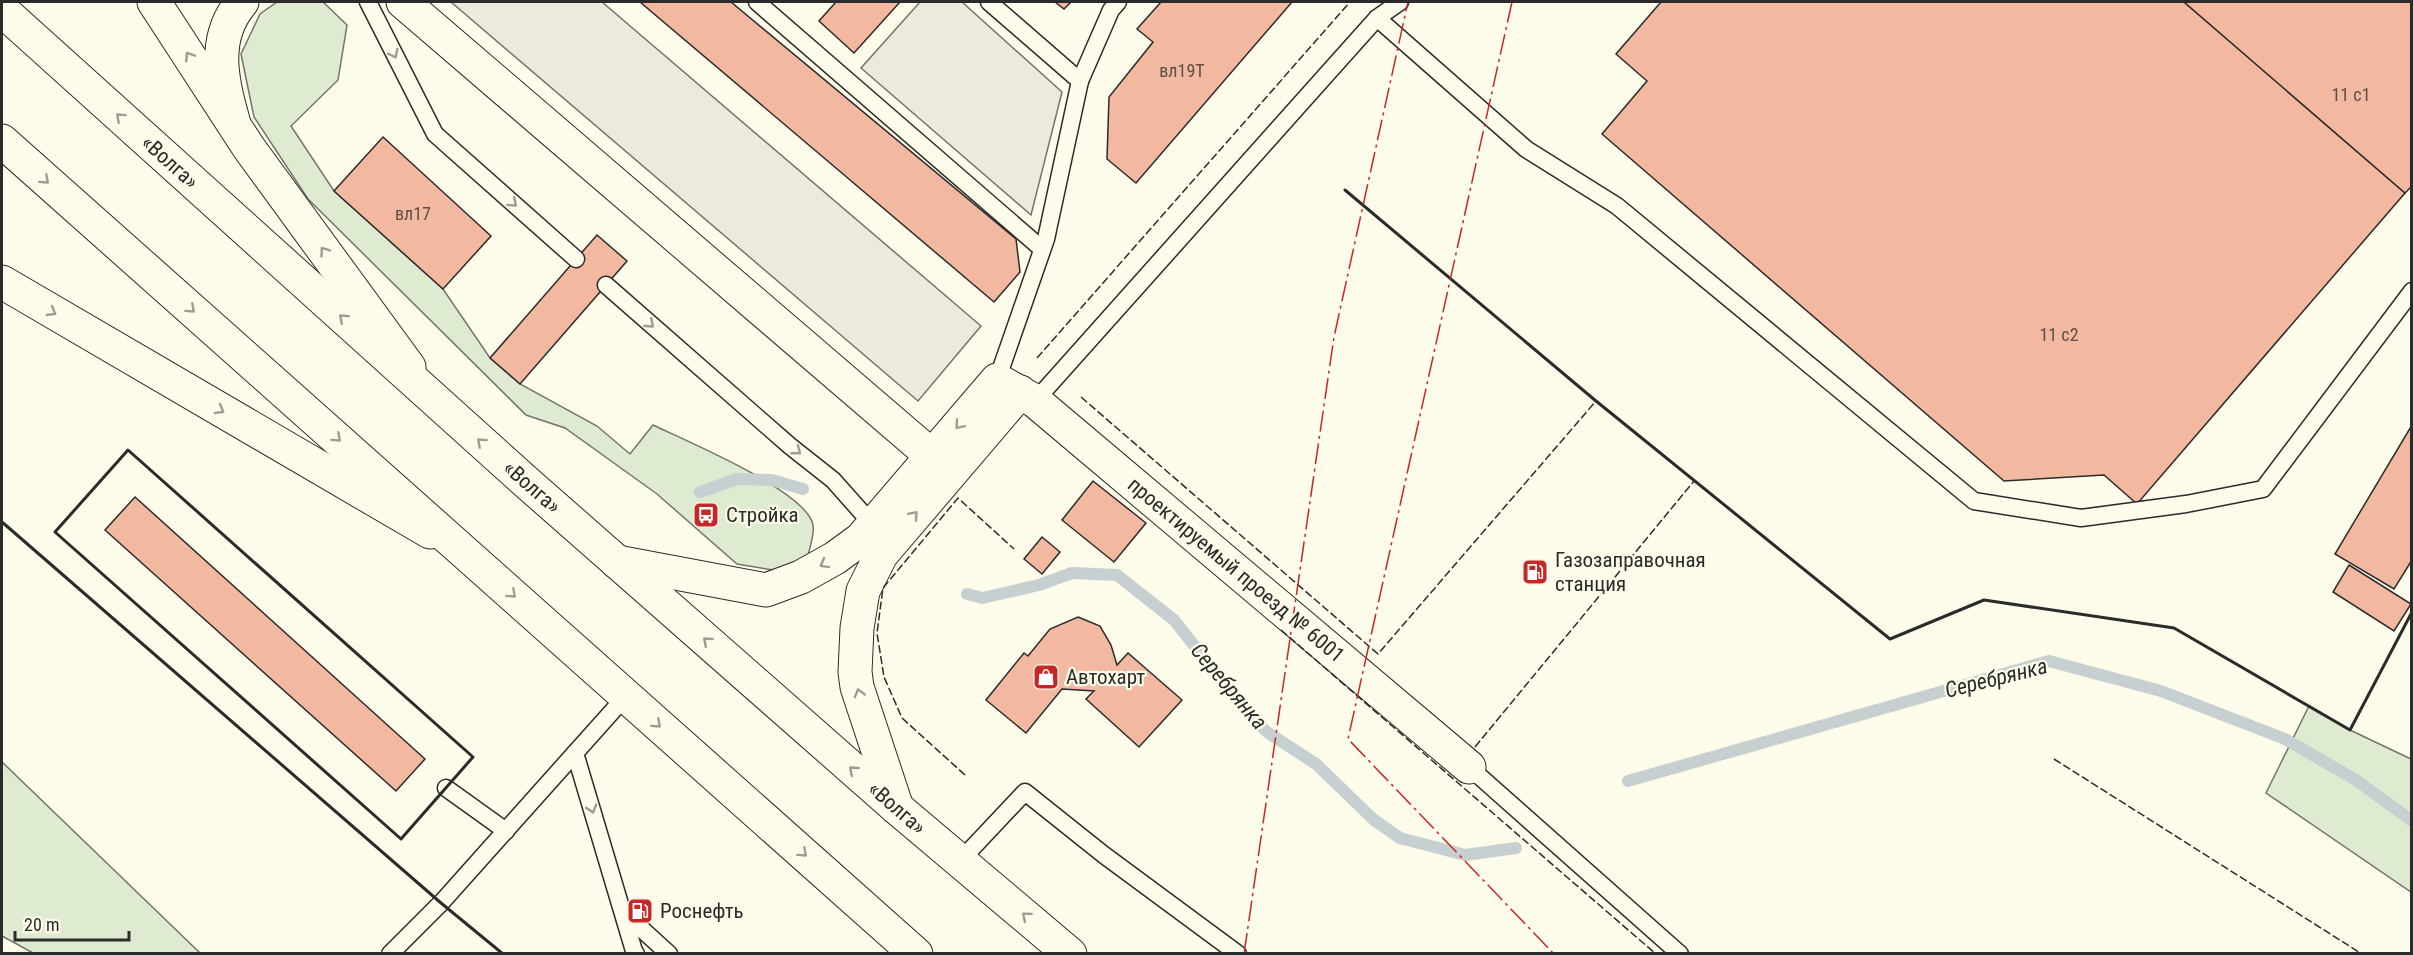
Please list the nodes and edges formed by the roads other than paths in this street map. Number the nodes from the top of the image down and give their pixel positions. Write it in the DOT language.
graph roads {
  1 [pos="154,2"];
  2 [pos="242,2"];
  3 [pos="368,2"];
  4 [pos="403,2"];
  5 [pos="757,2"];
  6 [pos="989,2"];
  7 [pos="1118,2"];
  8 [pos="1400,2"];
  9 [pos="2,10"];
  10 [pos="1377,18"];
  11 [pos="1080,81"];
  12 [pos="235,127"];
  13 [pos="2,141"];
  14 [pos="1042,249"];
  15 [pos="576,259"];
  16 [pos="2,282"];
  17 [pos="606,285"];
  18 [pos="2412,291"];
  19 [pos="1017,391"];
  20 [pos="433,400"];
  21 [pos="932,456"];
  22 [pos="873,525"];
  23 [pos="468,555"];
  24 [pos="617,562"];
  25 [pos="626,696"];
  26 [pos="575,753"];
  27 [pos="1469,767"];
  28 [pos="446,788"];
  29 [pos="897,808"];
  30 [pos="506,831"];
  31 [pos="960,861"];
  32 [pos="623,911"];
  33 [pos="635,953"];
  34 [pos="390,954"];
  35 [pos="669,954"];
  36 [pos="916,954"];
  37 [pos="1070,954"];
  38 [pos="1238,954"];
  39 [pos="1680,954"];
  12 -- 1 [label="main road, one-way"];
  2 -- 12 [label="main road"];
  3 -- 15 [label="lane, one-way"];
  4 -- 21 [label="main road"];
  5 -- 14 [label="lane"];
  6 -- 11 [label="lane"];
  7 -- 11 [label="lane"];
  8 -- 10 [label="lane"];
  20 -- 9 [label="main road, «Волга», one-way"];
  10 -- 18 [label="lane"];
  10 -- 19 [label="lane"];
  11 -- 14 [label="lane"];
  20 -- 12 [label="main road, one-way"];
  13 -- 23 [label="main road, one-way"];
  14 -- 19 [label="lane"];
  16 -- 23 [label="main road, one-way"];
  17 -- 22 [label="lane, one-way"];
  19 -- 21 [label="main road, one-way"];
  19 -- 27 [label="main road, проектируемый проезд № 6001"];
  29 -- 19 [label="main road, one-way"];
  24 -- 20 [label="main road, «Волга», one-way"];
  21 -- 22 [label="main road"];
  22 -- 24 [label="main road, one-way"];
  23 -- 25 [label="main road, one-way"];
  29 -- 24 [label="main road, «Волга», one-way"];
  25 -- 26 [label="lane"];
  25 -- 36 [label="main road, one-way"];
  26 -- 30 [label="lane"];
  26 -- 32 [label="lane, one-way"];
  27 -- 39 [label="lane"];
  28 -- 30 [label="lane"];
  29 -- 31 [label="main road, «Волга»"];
  30 -- 34 [label="lane"];
  37 -- 31 [label="main road, «Волга», one-way"];
  31 -- 38 [label="lane"];
  32 -- 33 [label="lane"];
  32 -- 35 [label="lane"];
}
